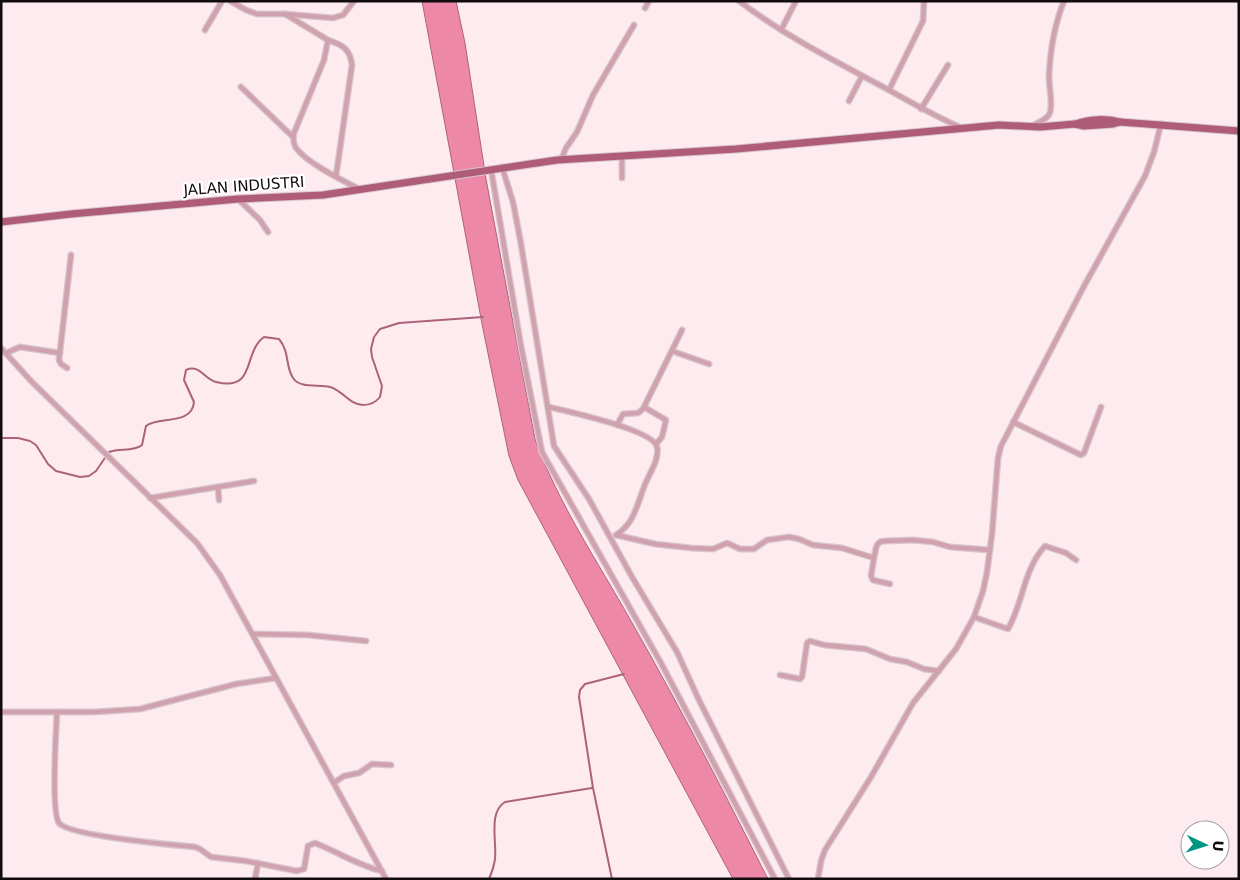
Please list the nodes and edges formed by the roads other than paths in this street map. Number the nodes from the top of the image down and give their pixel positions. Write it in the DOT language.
graph roads {
  1 [pos="222,1"];
  2 [pos="230,1"];
  3 [pos="354,1"];
  4 [pos="650,1"];
  5 [pos="739,1"];
  6 [pos="796,1"];
  7 [pos="924,1"];
  8 [pos="1064,1"];
  9 [pos="644,8"];
  10 [pos="285,14"];
  11 [pos="634,25"];
  12 [pos="205,30"];
  13 [pos="781,30"];
  14 [pos="328,40"];
  15 [pos="948,64"];
  16 [pos="862,76"];
  17 [pos="241,87"];
  18 [pos="889,90"];
  19 [pos="849,101"];
  20 [pos="921,109"];
  21 [pos="1161,124"];
  22 [pos="1030,127"];
  23 [pos="964,128"];
  24 [pos="1239,131"];
  25 [pos="293,137"];
  26 [pos="622,156"];
  27 [pos="561,160"];
  28 [pos="502,167"];
  29 [pos="489,170"];
  30 [pos="336,176"];
  31 [pos="622,178"];
  32 [pos="361,190"];
  33 [pos="238,199"];
  34 [pos="1,222"];
  35 [pos="268,232"];
  36 [pos="71,255"];
  37 [pos="682,330"];
  38 [pos="1,348"];
  39 [pos="672,351"];
  40 [pos="6,353"];
  41 [pos="60,353"];
  42 [pos="709,364"];
  43 [pos="66,368"];
  44 [pos="549,407"];
  45 [pos="644,407"];
  46 [pos="1101,407"];
  47 [pos="1013,422"];
  48 [pos="617,425"];
  49 [pos="656,444"];
  50 [pos="254,481"];
  51 [pos="218,487"];
  52 [pos="150,498"];
  53 [pos="219,500"];
  54 [pos="616,535"];
  55 [pos="610,536"];
  56 [pos="990,550"];
  57 [pos="874,558"];
  58 [pos="1076,560"];
  59 [pos="890,584"];
  60 [pos="974,617"];
  61 [pos="253,634"];
  62 [pos="366,641"];
  63 [pos="939,671"];
  64 [pos="780,675"];
  65 [pos="276,678"];
  66 [pos="1,712"];
  67 [pos="57,712"];
  68 [pos="391,765"];
  69 [pos="334,782"];
  70 [pos="258,863"];
  71 [pos="382,871"];
  72 [pos="255,879"];
  73 [pos="386,879"];
  74 [pos="775,879"];
  75 [pos="790,879"];
  76 [pos="818,879"];
  1 -- 12 [label="street"];
  2 -- 10 [label="street"];
  3 -- 10 [label="street"];
  4 -- 9 [label="street"];
  5 -- 13 [label="street"];
  6 -- 13 [label="street"];
  7 -- 18 [label="street"];
  8 -- 22 [label="street"];
  10 -- 14 [label="street"];
  11 -- 27 [label="street"];
  13 -- 16 [label="street"];
  14 -- 25 [label="street"];
  14 -- 30 [label="street"];
  15 -- 20 [label="street"];
  16 -- 18 [label="street"];
  16 -- 19 [label="street"];
  17 -- 25 [label="street"];
  18 -- 20 [label="street"];
  20 -- 23 [label="street"];
  21 -- 22 [label="main road, JALAN INDUSTRI"];
  21 -- 24 [label="main road, JALAN INDUSTRI"];
  21 -- 47 [label="street"];
  22 -- 23 [label="main road, JALAN INDUSTRI"];
  23 -- 26 [label="main road, JALAN INDUSTRI"];
  25 -- 30 [label="street"];
  26 -- 27 [label="main road, JALAN INDUSTRI"];
  26 -- 31 [label="street"];
  27 -- 28 [label="main road, JALAN INDUSTRI"];
  28 -- 29 [label="main road, JALAN INDUSTRI"];
  28 -- 44 [label="street"];
  29 -- 32 [label="main road, JALAN INDUSTRI"];
  29 -- 74 [label="street"];
  30 -- 32 [label="street"];
  32 -- 33 [label="main road, JALAN INDUSTRI"];
  33 -- 34 [label="main road, JALAN INDUSTRI"];
  33 -- 35 [label="street"];
  36 -- 41 [label="street"];
  37 -- 39 [label="street"];
  38 -- 40 [label="street"];
  39 -- 42 [label="street"];
  39 -- 45 [label="street"];
  40 -- 41 [label="street"];
  40 -- 52 [label="street"];
  41 -- 43 [label="street"];
  44 -- 48 [label="street"];
  44 -- 55 [label="street"];
  45 -- 48 [label="street"];
  45 -- 49 [label="street"];
  46 -- 47 [label="street"];
  47 -- 56 [label="street"];
  48 -- 49 [label="street"];
  49 -- 54 [label="street"];
  50 -- 51 [label="street"];
  51 -- 52 [label="street"];
  51 -- 53 [label="street"];
  52 -- 61 [label="street"];
  54 -- 55 [label="street"];
  54 -- 57 [label="street"];
  55 -- 75 [label="street"];
  56 -- 57 [label="street"];
  56 -- 60 [label="street"];
  57 -- 59 [label="street"];
  58 -- 60 [label="street"];
  60 -- 63 [label="street"];
  61 -- 62 [label="street"];
  61 -- 65 [label="street"];
  63 -- 64 [label="street"];
  63 -- 76 [label="street"];
  65 -- 67 [label="street"];
  65 -- 69 [label="street"];
  66 -- 67 [label="street"];
  67 -- 70 [label="street"];
  68 -- 69 [label="street"];
  69 -- 71 [label="street"];
  70 -- 71 [label="street"];
  70 -- 72 [label="street"];
  71 -- 73 [label="street"];
}
